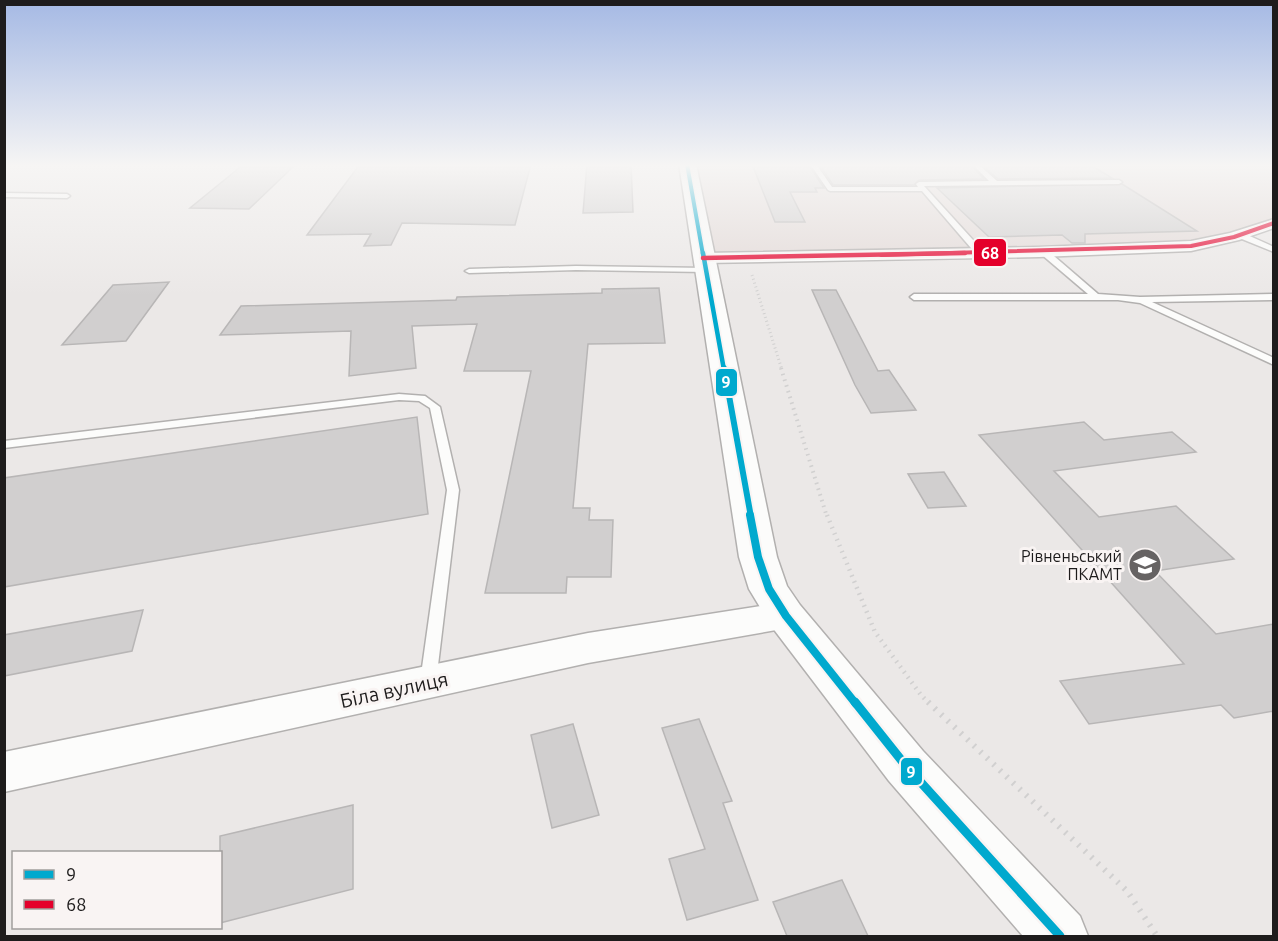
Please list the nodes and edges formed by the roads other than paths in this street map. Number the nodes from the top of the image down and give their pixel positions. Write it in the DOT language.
graph roads {
  1 [pos="694,208"];
  2 [pos="940,208"];
  3 [pos="1274,223"];
  4 [pos="1240,235"];
  5 [pos="1274,250"];
  6 [pos="1044,252"];
  7 [pos="980,253"];
  8 [pos="704,264"];
  9 [pos="469,271"];
  10 [pos="1095,296"];
  11 [pos="914,297"];
  12 [pos="1274,297"];
  13 [pos="1140,300"];
  14 [pos="1249,352"];
  15 [pos="1274,355"];
  16 [pos="1274,362"];
  17 [pos="4,445"];
  18 [pos="786,616"];
  19 [pos="428,683"];
  20 [pos="4,772"];
  21 [pos="1060,936"];
  1 -- 8 [label="main road"];
  2 -- 7 [label="lane"];
  3 -- 4 [label="street"];
  4 -- 5 [label="lane"];
  4 -- 6 [label="street"];
  6 -- 7 [label="street"];
  6 -- 10 [label="lane"];
  7 -- 8 [label="street"];
  8 -- 9 [label="lane"];
  8 -- 18 [label="main road"];
  10 -- 11 [label="lane"];
  10 -- 13 [label="lane"];
  12 -- 13 [label="lane"];
  13 -- 14 [label="lane"];
  14 -- 15 [label="lane"];
  14 -- 16 [label="lane"];
  17 -- 19 [label="lane"];
  18 -- 19 [label="street, Біла вулиця"];
  18 -- 21 [label="main road"];
  19 -- 20 [label="street, Біла вулиця"];
}
